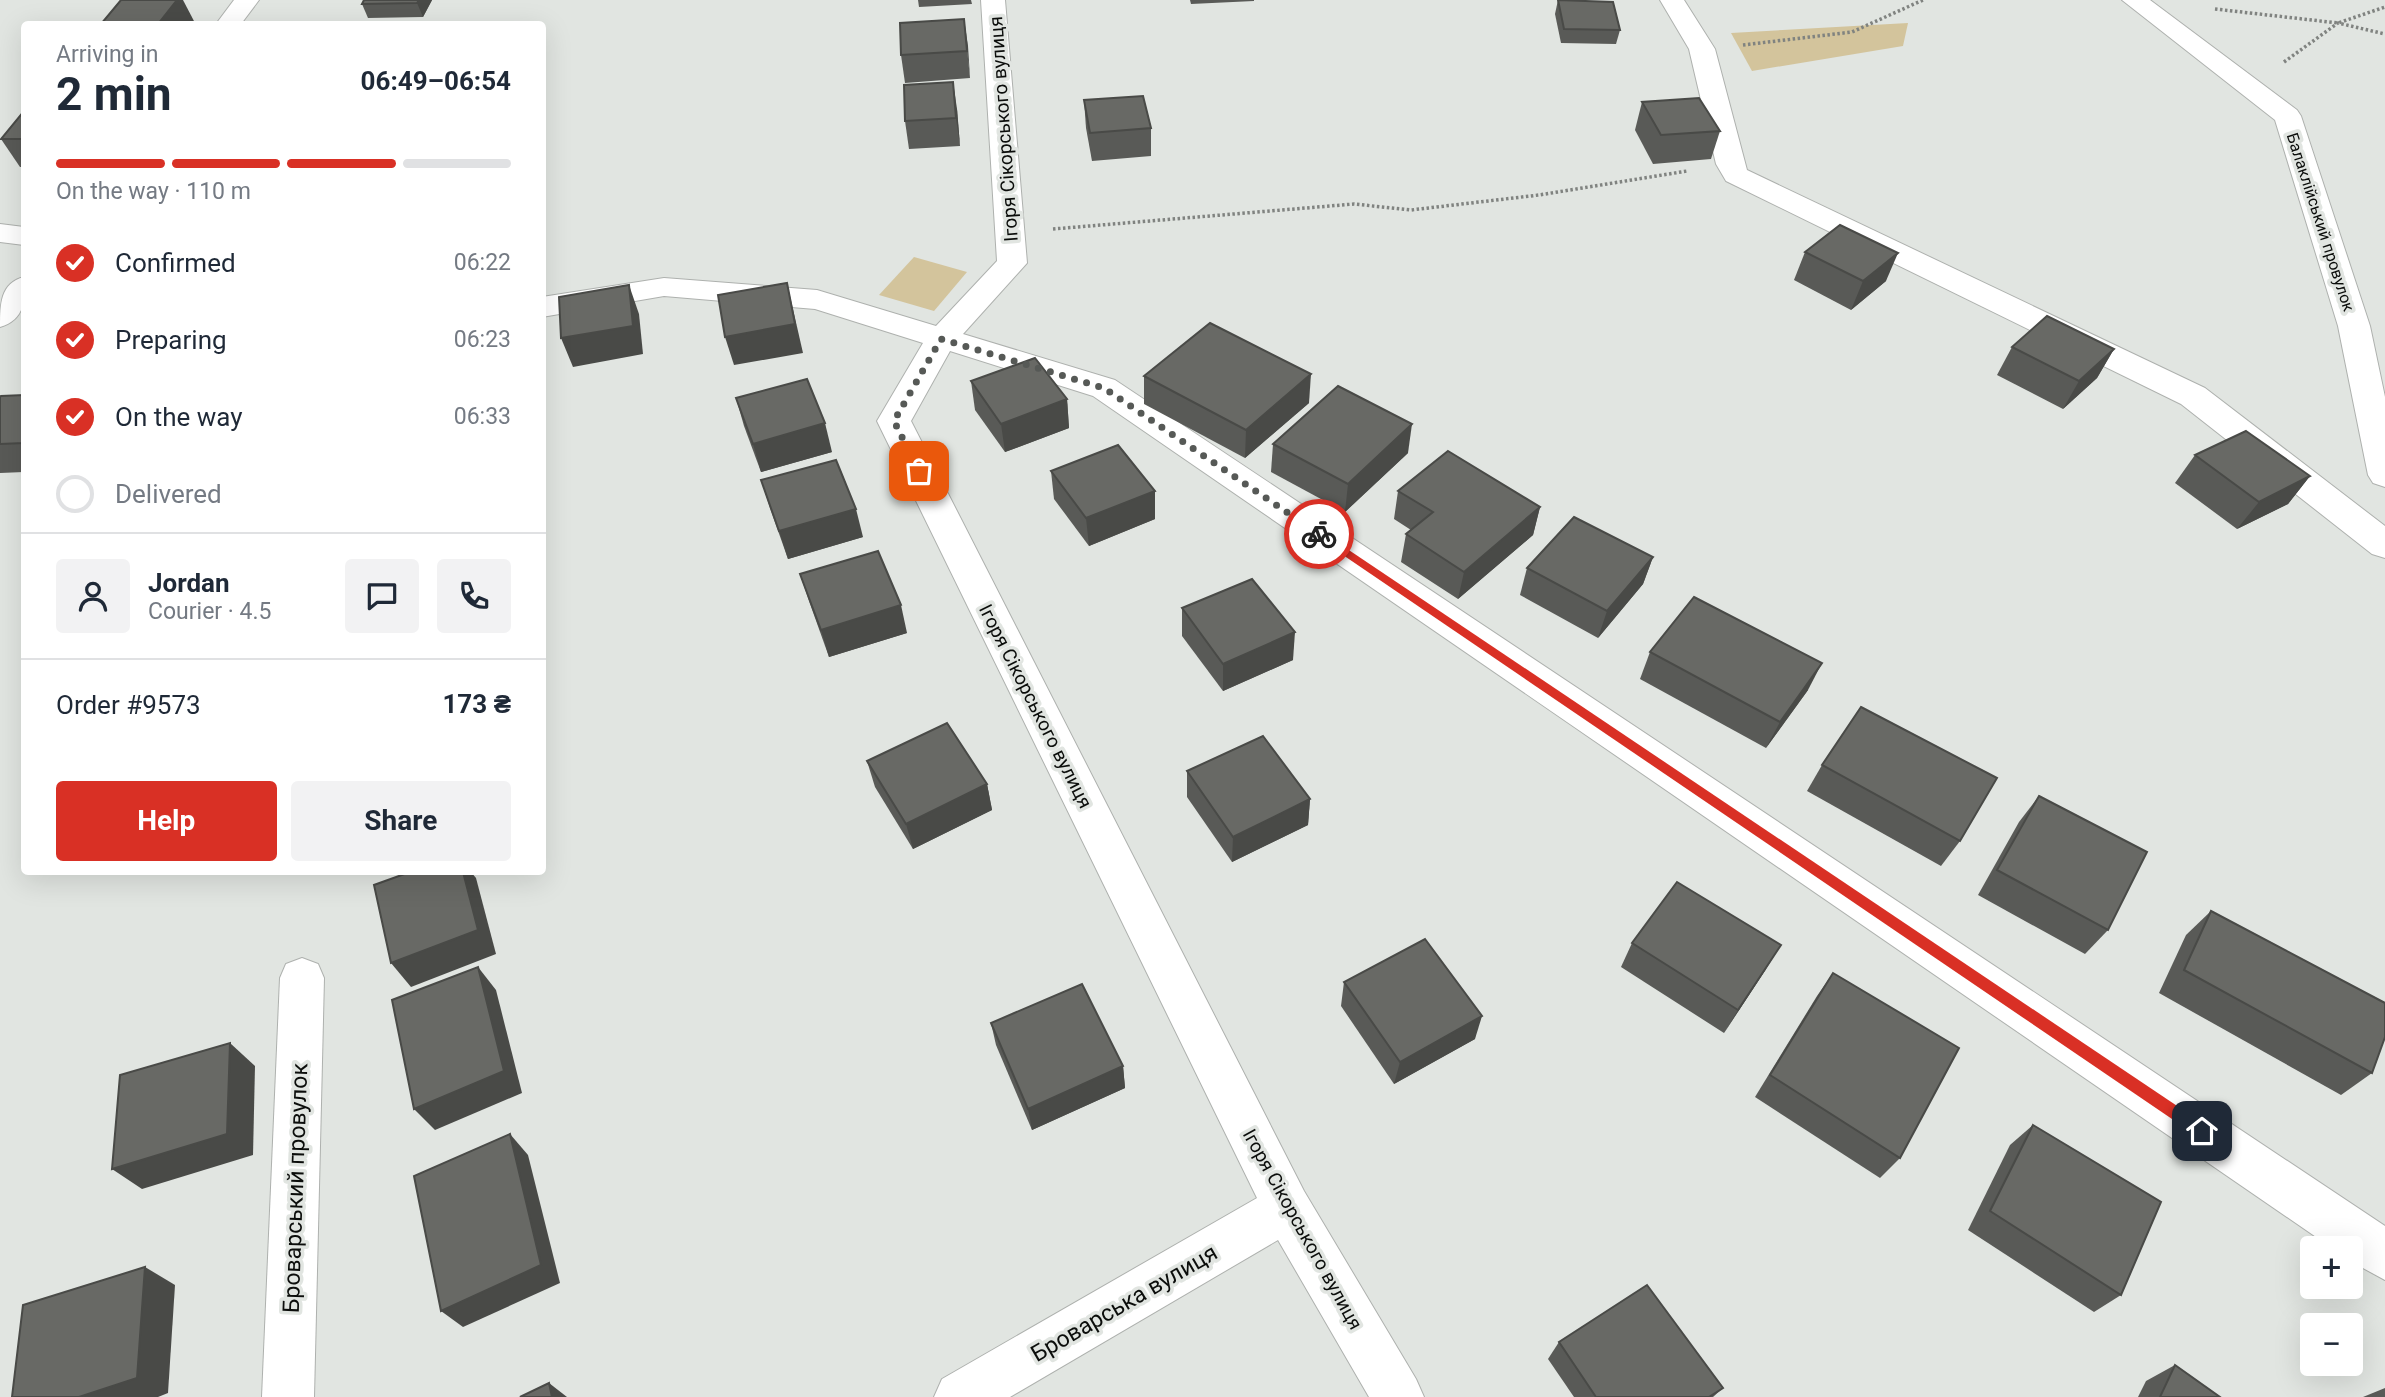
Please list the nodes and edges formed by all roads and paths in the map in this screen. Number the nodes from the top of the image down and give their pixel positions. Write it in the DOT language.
graph roads {
  1 [pos="247,0"];
  2 [pos="993,0"];
  3 [pos="1672,0"];
  4 [pos="1923,0"];
  5 [pos="2134,0"];
  6 [pos="2385,7"];
  7 [pos="230,21"];
  8 [pos="2338,23"];
  9 [pos="2385,34"];
  10 [pos="1702,49"];
  11 [pos="2249,88"];
  12 [pos="1733,170"];
  13 [pos="0,233"];
  14 [pos="1010,233"];
  15 [pos="21,236"];
  16 [pos="21,290"];
  17 [pos="546,306"];
  18 [pos="0,317"];
  19 [pos="21,318"];
  20 [pos="941,339"];
  21 [pos="2385,475"];
  22 [pos="2385,545"];
  23 [pos="302,978"];
  24 [pos="1287,1208"];
  25 [pos="2385,1255"];
  26 [pos="288,1397"];
  27 [pos="960,1397"];
  28 [pos="1398,1397"];
  1 -- 7 [label="street"];
  2 -- 14 [label="street, Ігоря Сікорського вулиця"];
  3 -- 10 [label="street"];
  4 -- 10 [label="path"];
  5 -- 8 [label="path"];
  5 -- 11 [label="street, Балаклійський провулок"];
  6 -- 8 [label="path"];
  8 -- 9 [label="path"];
  8 -- 11 [label="path"];
  10 -- 12 [label="street"];
  11 -- 21 [label="street, Балаклійський провулок"];
  12 -- 14 [label="path"];
  12 -- 22 [label="street"];
  13 -- 15 [label="street"];
  14 -- 20 [label="street, Ігоря Сікорського вулиця"];
  16 -- 18 [label="street"];
  17 -- 20 [label="street"];
  18 -- 19 [label="street"];
  20 -- 24 [label="street, Ігоря Сікорського вулиця"];
  20 -- 25 [label="street"];
  23 -- 26 [label="street, Броварський провулок"];
  24 -- 27 [label="street, Броварська вулиця"];
  24 -- 28 [label="street, Ігоря Сікорського вулиця"];
}
